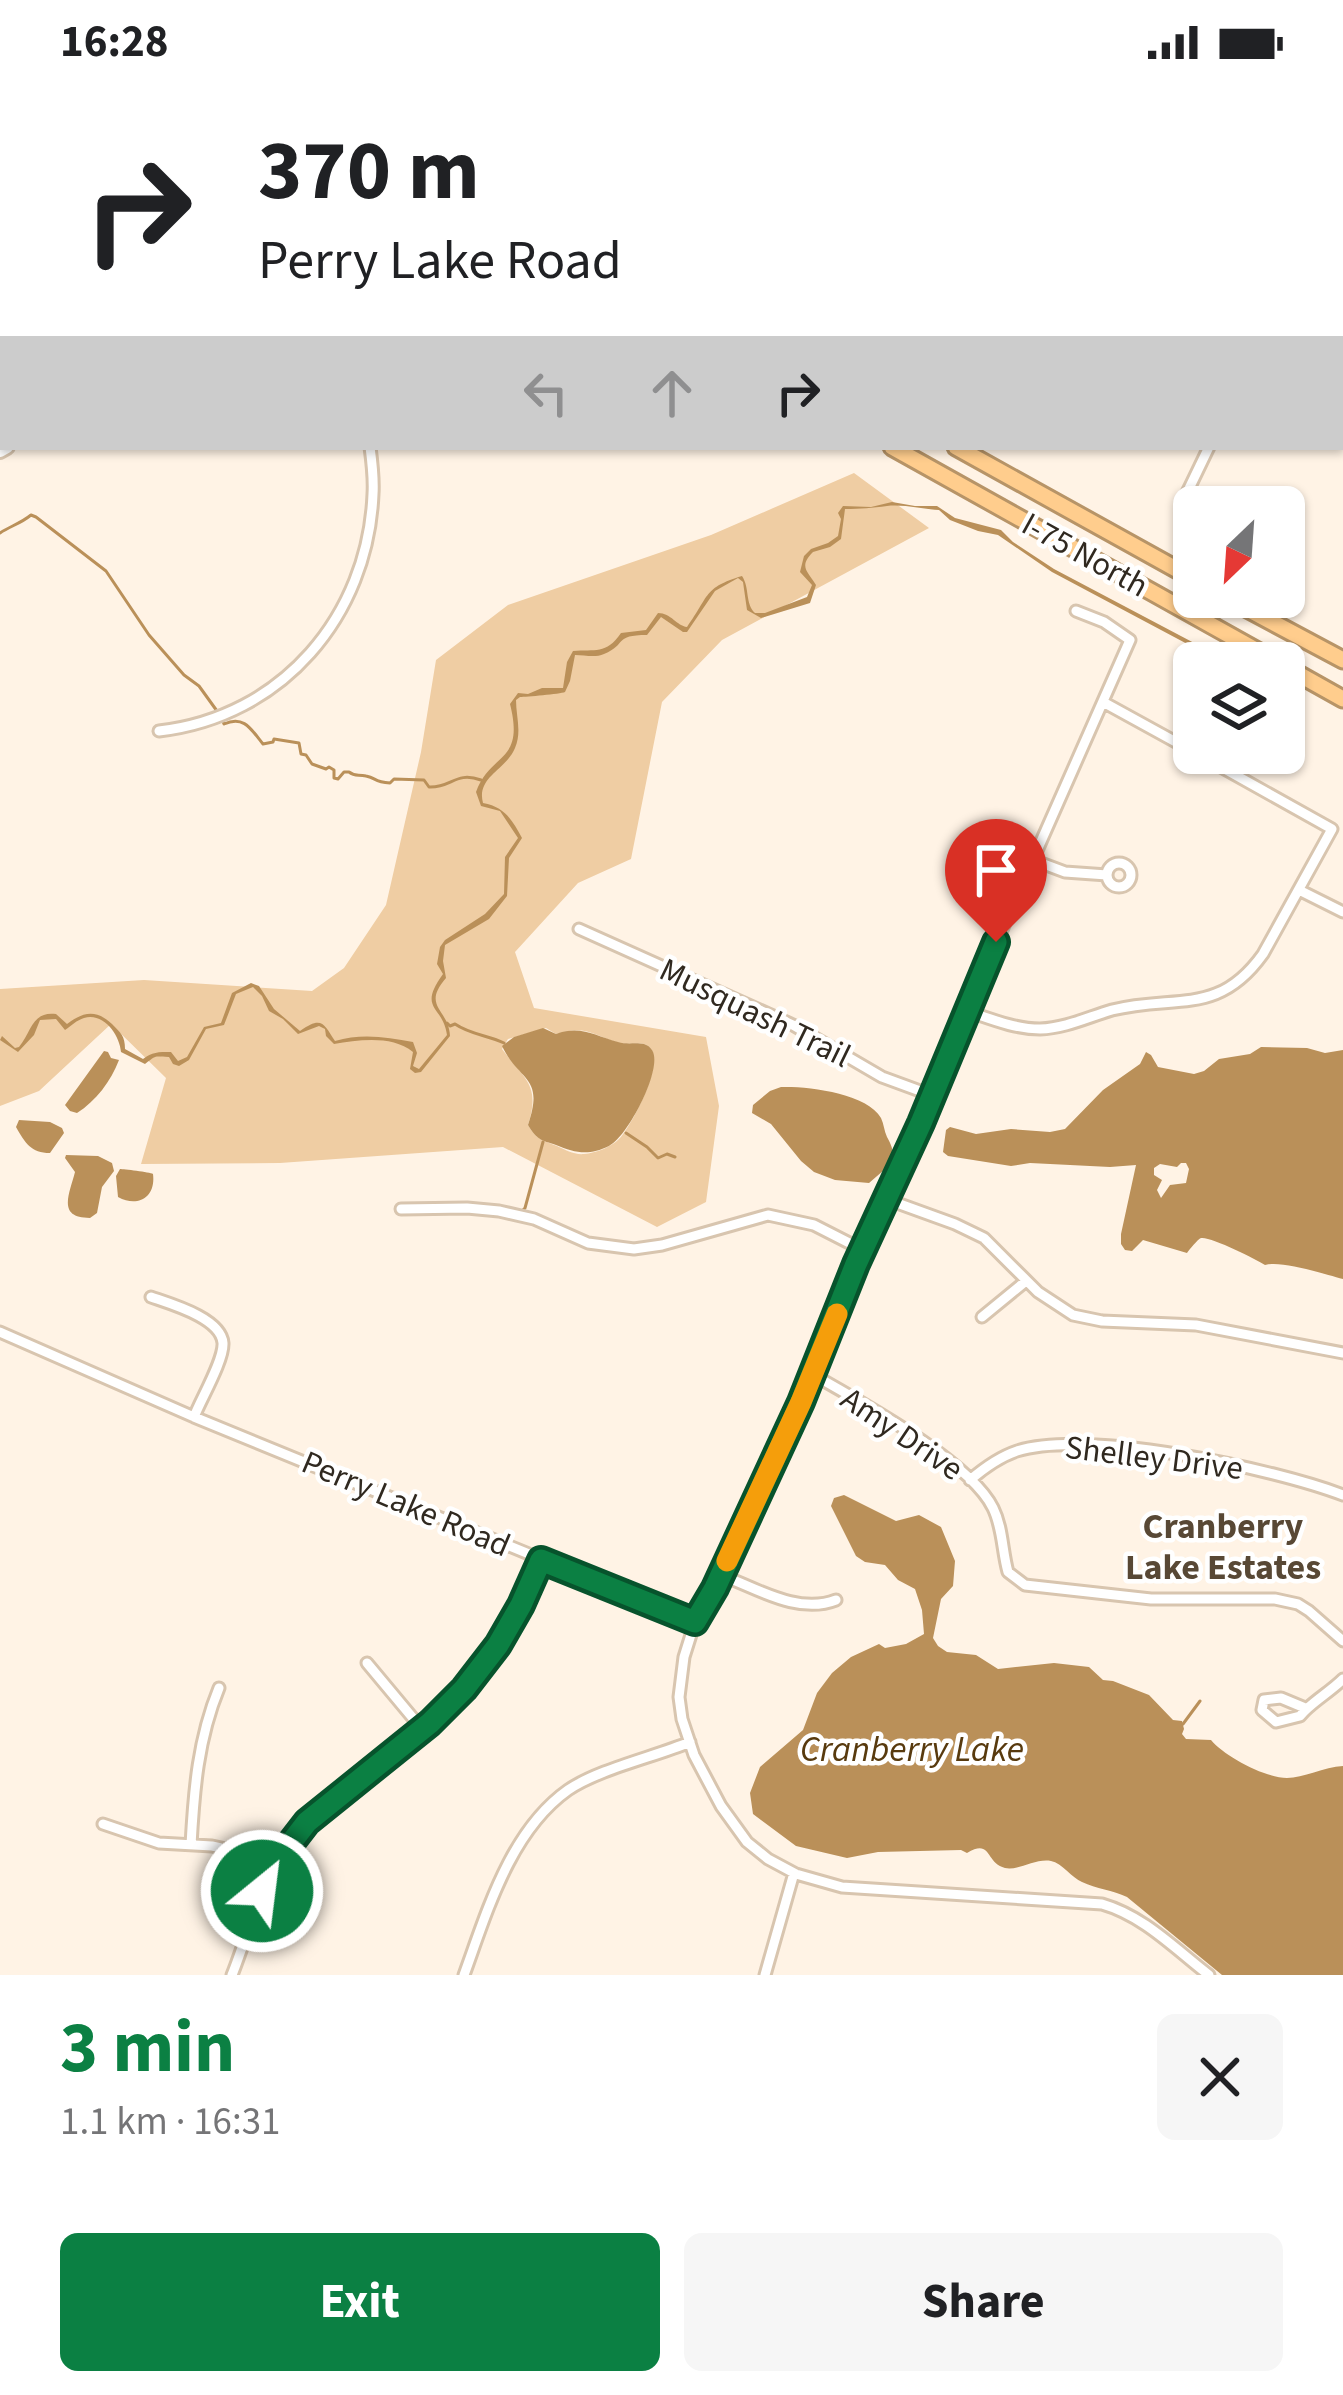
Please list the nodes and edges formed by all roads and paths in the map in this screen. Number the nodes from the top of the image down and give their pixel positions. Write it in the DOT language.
graph roads {
  1 [pos="370,450"];
  2 [pos="897,450"];
  3 [pos="961,450"];
  4 [pos="1208,450"];
  5 [pos="1190,486"];
  6 [pos="1173,567"];
  7 [pos="1076,611"];
  8 [pos="1265,618"];
  9 [pos="1242,642"];
  10 [pos="1343,660"];
  11 [pos="1305,678"];
  12 [pos="1343,699"];
  13 [pos="1103,701"];
  14 [pos="159,730"];
  15 [pos="1173,740"];
  16 [pos="1234,774"];
  17 [pos="1033,860"];
  18 [pos="1107,875"];
  19 [pos="1299,890"];
  20 [pos="1343,912"];
  21 [pos="579,929"];
  22 [pos="968,1012"];
  23 [pos="931,1095"];
  24 [pos="886,1199"];
  25 [pos="401,1209"];
  26 [pos="863,1250"];
  27 [pos="1026,1281"];
  28 [pos="151,1297"];
  29 [pos="982,1317"];
  30 [pos="0,1332"];
  31 [pos="1343,1353"];
  32 [pos="812,1374"];
  33 [pos="194,1417"];
  34 [pos="970,1480"];
  35 [pos="1343,1495"];
  36 [pos="541,1560"];
  37 [pos="721,1574"];
  38 [pos="836,1600"];
  39 [pos="695,1622"];
  40 [pos="1343,1641"];
  41 [pos="367,1664"];
  42 [pos="1343,1679"];
  43 [pos="219,1688"];
  44 [pos="1305,1708"];
  45 [pos="422,1729"];
  46 [pos="690,1742"];
  47 [pos="104,1824"];
  48 [pos="191,1845"];
  49 [pos="273,1870"];
  50 [pos="794,1873"];
  51 [pos="232,1975"];
  52 [pos="464,1975"];
  53 [pos="765,1975"];
  54 [pos="1209,1975"];
  1 -- 14 [label="street"];
  2 -- 9 [label="highway, I-75 North"];
  3 -- 6 [label="highway"];
  4 -- 5 [label="street"];
  7 -- 13 [label="street"];
  8 -- 10 [label="highway"];
  11 -- 12 [label="highway, I-75 North"];
  13 -- 15 [label="street"];
  13 -- 17 [label="street"];
  16 -- 19 [label="street"];
  17 -- 18 [label="street"];
  17 -- 22 [label="street"];
  19 -- 20 [label="street"];
  19 -- 22 [label="street"];
  21 -- 23 [label="street, Musquash Trail"];
  22 -- 23 [label="street"];
  23 -- 24 [label="street"];
  24 -- 26 [label="street"];
  24 -- 27 [label="street"];
  25 -- 26 [label="street"];
  26 -- 32 [label="street"];
  27 -- 29 [label="street"];
  27 -- 31 [label="street"];
  28 -- 33 [label="street"];
  30 -- 33 [label="street, Perry Lake Road"];
  32 -- 34 [label="street, Amy Drive"];
  32 -- 37 [label="street"];
  33 -- 36 [label="street, Perry Lake Road"];
  34 -- 35 [label="street, Shelley Drive"];
  34 -- 40 [label="street, Amy Drive"];
  36 -- 39 [label="street, Perry Lake Road"];
  36 -- 45 [label="street"];
  37 -- 38 [label="street"];
  37 -- 39 [label="street"];
  39 -- 46 [label="street"];
  41 -- 45 [label="street"];
  42 -- 44 [label="street"];
  43 -- 48 [label="street"];
  45 -- 49 [label="street"];
  46 -- 50 [label="street"];
  46 -- 52 [label="street"];
  47 -- 48 [label="street"];
  48 -- 49 [label="street"];
  49 -- 51 [label="street"];
  50 -- 53 [label="street"];
  50 -- 54 [label="street"];
}
